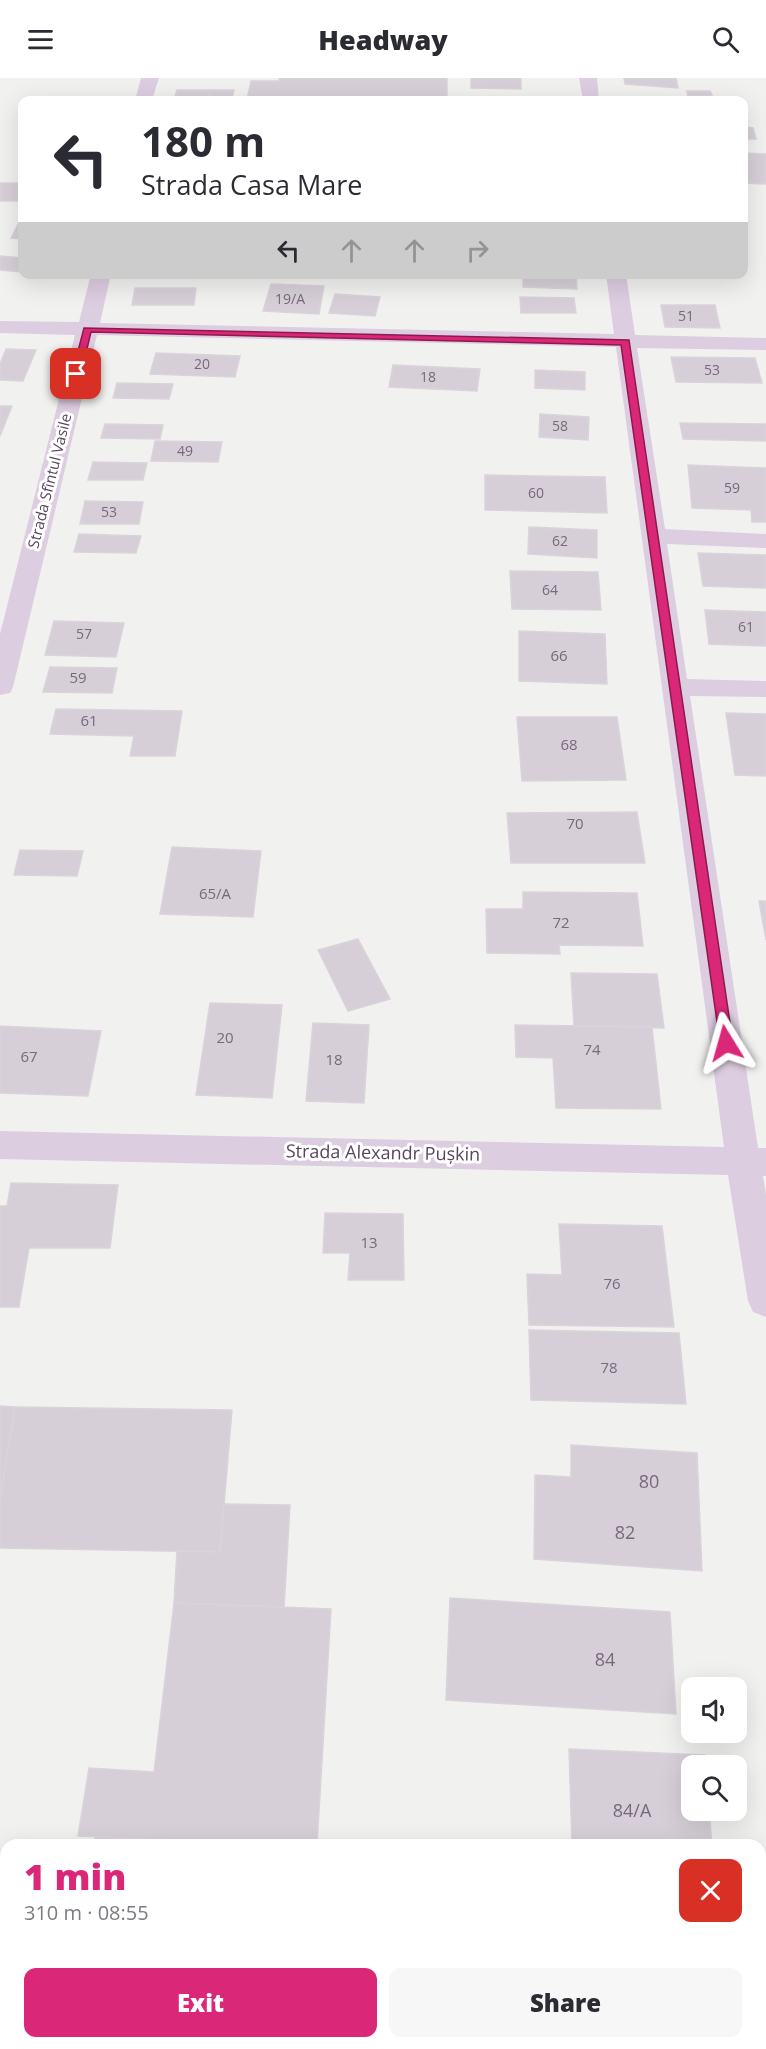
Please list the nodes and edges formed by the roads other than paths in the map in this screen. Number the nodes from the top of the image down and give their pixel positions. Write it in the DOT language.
graph roads {
  1 [pos="150,78"];
  2 [pos="588,78"];
  3 [pos="145,96"];
  4 [pos="590,96"];
  5 [pos="100,279"];
  6 [pos="617,279"];
  7 [pos="0,327"];
  8 [pos="87,330"];
  9 [pos="626,342"];
  10 [pos="766,344"];
  11 [pos="654,536"];
  12 [pos="766,541"];
  13 [pos="0,687"];
  14 [pos="676,687"];
  15 [pos="766,689"];
  16 [pos="0,1145"];
  17 [pos="755,1162"];
  18 [pos="766,1301"];
  1 -- 3 [label="street"];
  2 -- 4 [label="street"];
  5 -- 8 [label="street, Strada Sfîntul Vasile"];
  6 -- 9 [label="street"];
  7 -- 8 [label="street"];
  8 -- 9 [label="street"];
  8 -- 13 [label="street, Strada Sfîntul Vasile"];
  9 -- 10 [label="street"];
  9 -- 11 [label="street"];
  11 -- 12 [label="street"];
  11 -- 14 [label="street"];
  14 -- 15 [label="street"];
  14 -- 17 [label="street"];
  16 -- 17 [label="street, Strada Alexandr Pușkin"];
  17 -- 18 [label="street"];
}
